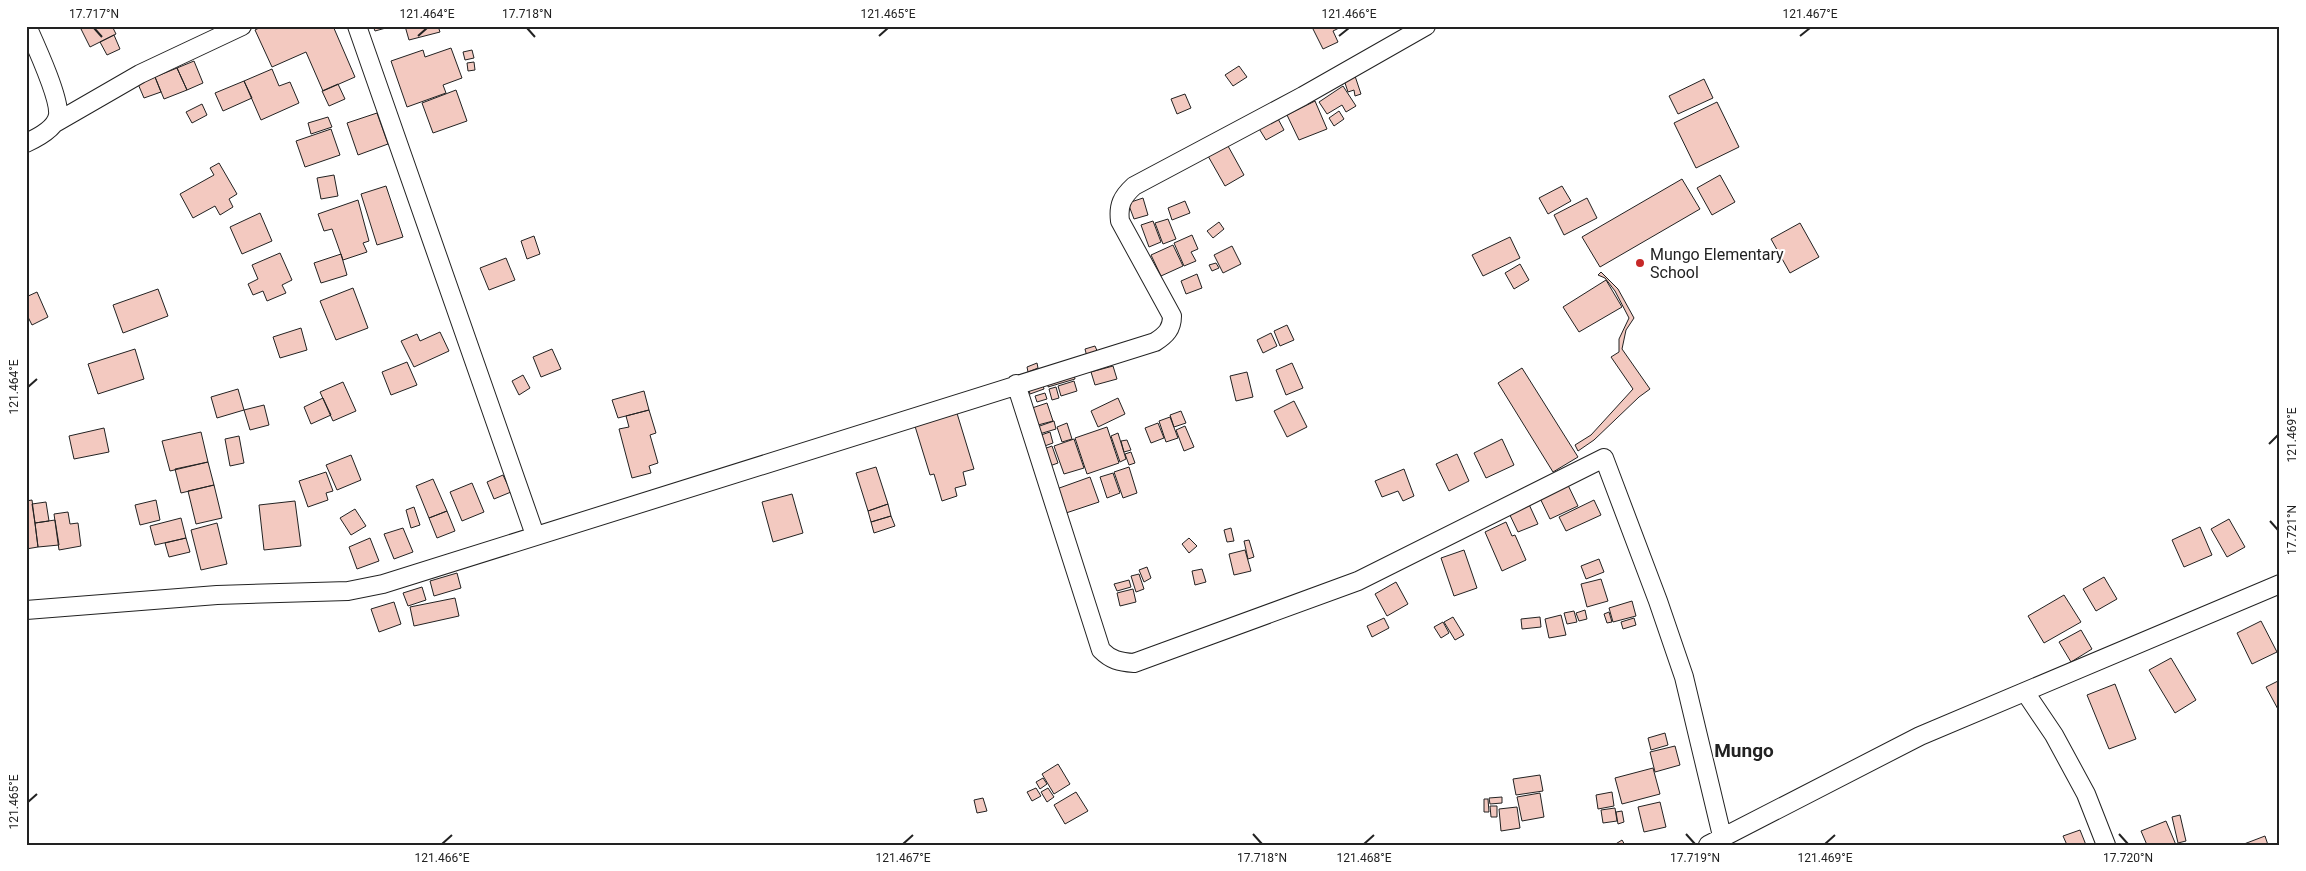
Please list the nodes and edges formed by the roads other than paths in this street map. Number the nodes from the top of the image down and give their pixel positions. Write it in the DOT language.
graph roads {
  1 [pos="27,26"];
  2 [pos="242,26"];
  3 [pos="357,26"];
  4 [pos="1426,26"];
  5 [pos="55,123"];
  6 [pos="26,142"];
  7 [pos="1016,384"];
  8 [pos="535,535"];
  9 [pos="2280,584"];
  10 [pos="26,610"];
  11 [pos="2025,692"];
  12 [pos="1717,842"];
  13 [pos="2106,845"];
  1 -- 5 [label="street"];
  2 -- 5 [label="street"];
  3 -- 8 [label="street"];
  4 -- 7 [label="street"];
  5 -- 6 [label="street"];
  7 -- 8 [label="street"];
  7 -- 12 [label="street"];
  8 -- 10 [label="street"];
  9 -- 11 [label="street"];
  11 -- 12 [label="street"];
  11 -- 13 [label="street"];
}
